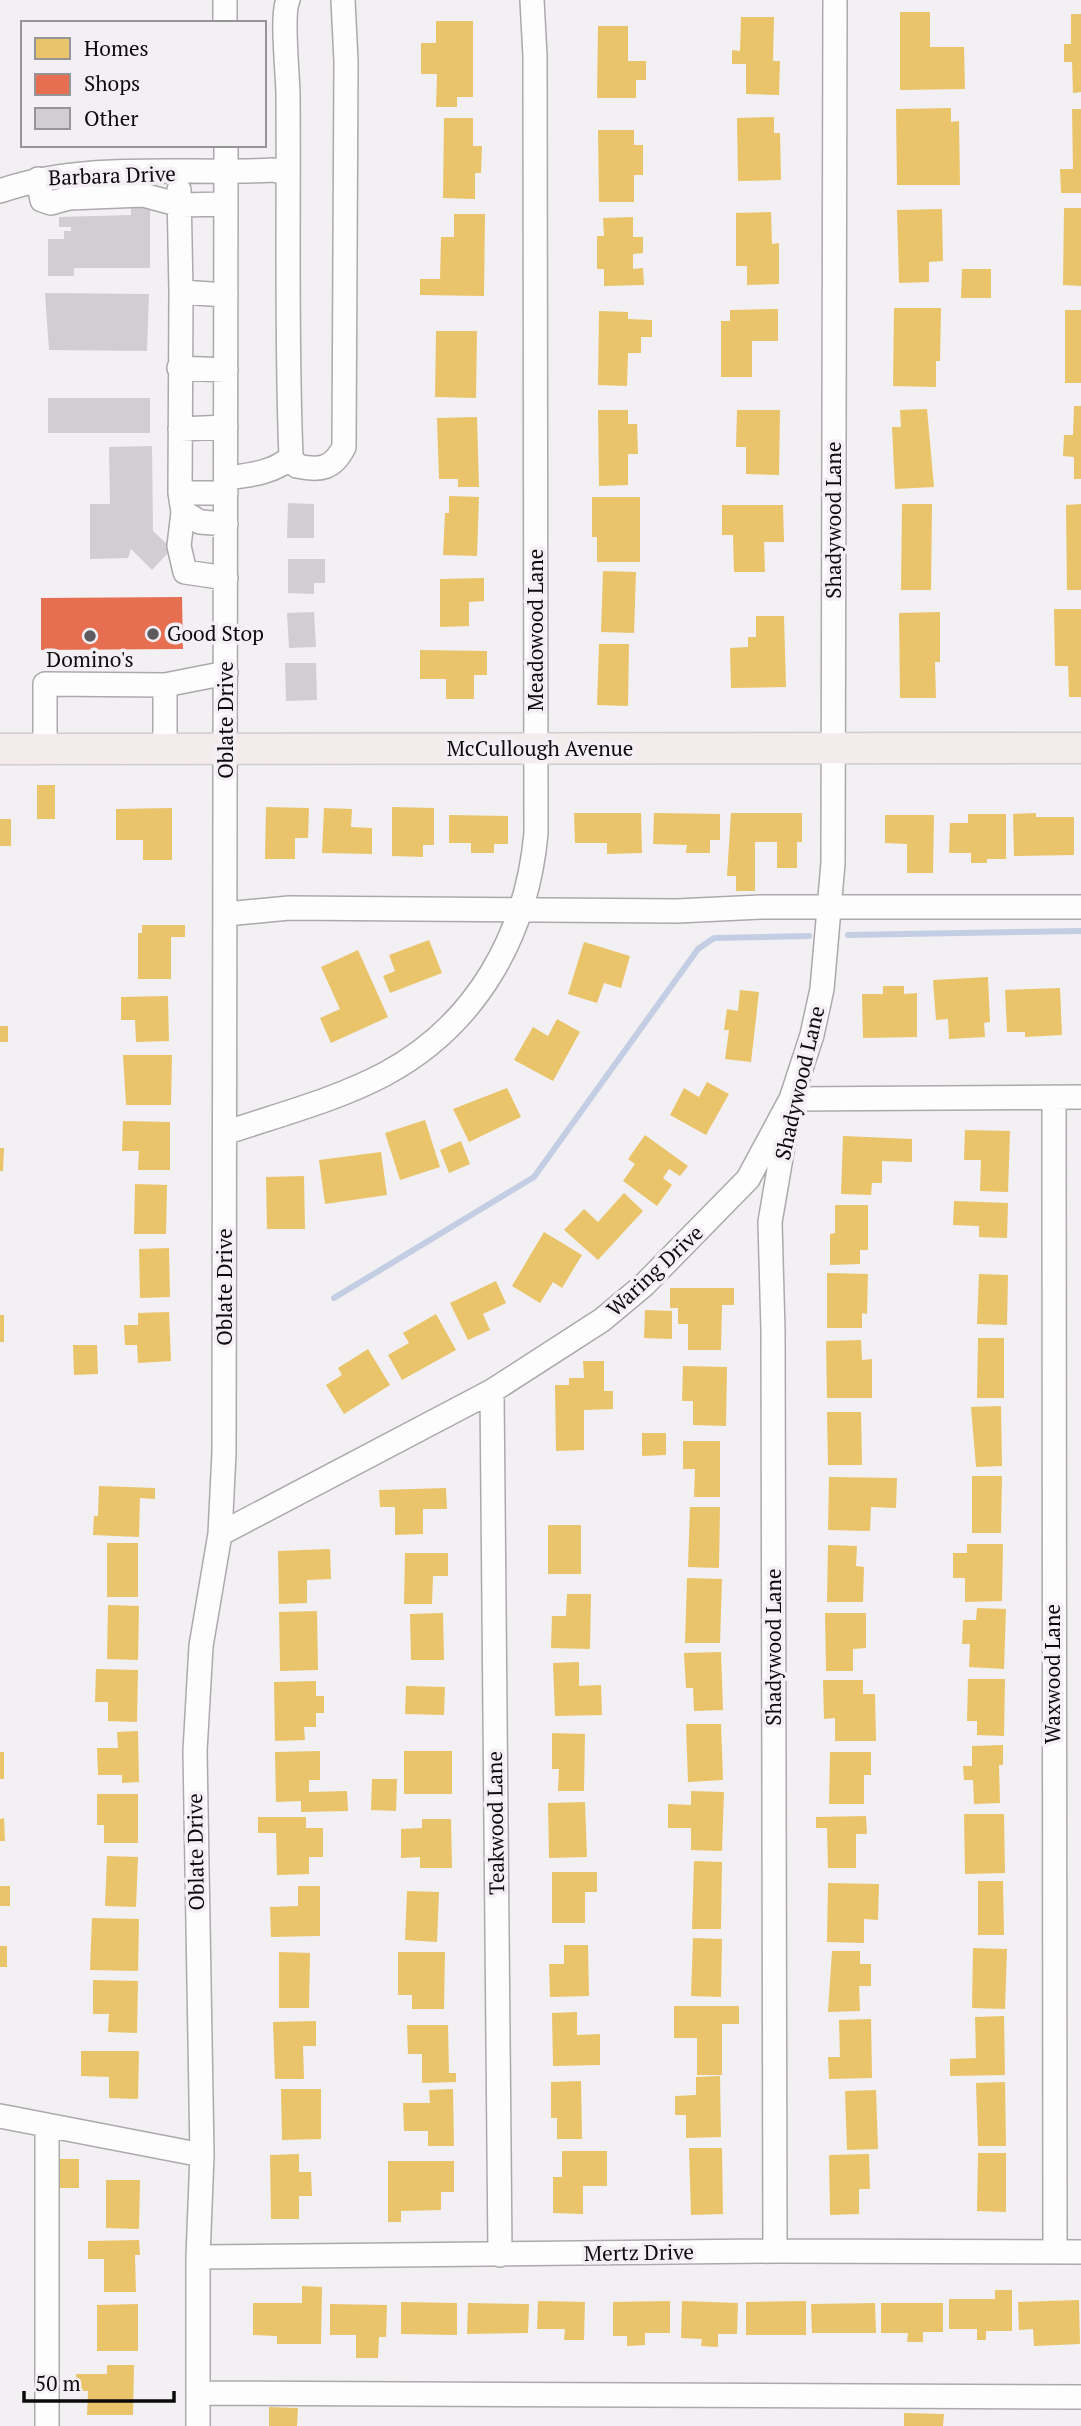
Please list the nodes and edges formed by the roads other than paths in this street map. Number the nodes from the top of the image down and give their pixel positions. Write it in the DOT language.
graph roads {
  1 [pos="225,0"];
  2 [pos="288,0"];
  3 [pos="343,0"];
  4 [pos="532,0"];
  5 [pos="835,0"];
  6 [pos="225,21"];
  7 [pos="226,147"];
  8 [pos="177,173"];
  9 [pos="226,173"];
  10 [pos="286,173"];
  11 [pos="38,179"];
  12 [pos="0,191"];
  13 [pos="226,204"];
  14 [pos="180,205"];
  15 [pos="181,292"];
  16 [pos="226,295"];
  17 [pos="179,368"];
  18 [pos="226,370"];
  19 [pos="226,427"];
  20 [pos="180,429"];
  21 [pos="291,457"];
  22 [pos="226,486"];
  23 [pos="181,502"];
  24 [pos="226,524"];
  25 [pos="226,578"];
  26 [pos="226,673"];
  27 [pos="165,685"];
  28 [pos="1081,748"];
  29 [pos="0,749"];
  30 [pos="45,749"];
  31 [pos="165,749"];
  32 [pos="227,749"];
  33 [pos="536,749"];
  34 [pos="833,749"];
  35 [pos="829,907"];
  36 [pos="1081,907"];
  37 [pos="523,909"];
  38 [pos="226,915"];
  39 [pos="1054,1097"];
  40 [pos="1081,1097"];
  41 [pos="792,1100"];
  42 [pos="225,1133"];
  43 [pos="492,1391"];
  44 [pos="220,1534"];
  45 [pos="0,2116"];
  46 [pos="47,2125"];
  47 [pos="202,2154"];
  48 [pos="775,2251"];
  49 [pos="1055,2252"];
  50 [pos="1081,2252"];
  51 [pos="500,2255"];
  52 [pos="198,2257"];
  53 [pos="198,2393"];
  54 [pos="1081,2397"];
  55 [pos="47,2426"];
  56 [pos="198,2426"];
  1 -- 6 [label="street"];
  2 -- 10 [label="street"];
  3 -- 21 [label="street"];
  4 -- 33 [label="street, Meadowood Lane"];
  5 -- 34 [label="street, Shadywood Lane"];
  7 -- 9 [label="street, Oblate Drive"];
  8 -- 9 [label="street, Barbara Drive"];
  8 -- 11 [label="street, Barbara Drive"];
  8 -- 14 [label="street"];
  9 -- 10 [label="street, Barbara Drive"];
  9 -- 13 [label="street, Oblate Drive"];
  10 -- 21 [label="street"];
  11 -- 12 [label="street, Barbara Drive"];
  11 -- 14 [label="street"];
  13 -- 14 [label="street"];
  13 -- 16 [label="street, Oblate Drive"];
  14 -- 15 [label="street"];
  15 -- 16 [label="street"];
  15 -- 17 [label="street"];
  16 -- 18 [label="street, Oblate Drive"];
  17 -- 18 [label="street"];
  17 -- 20 [label="street"];
  18 -- 19 [label="street, Oblate Drive"];
  19 -- 20 [label="street"];
  19 -- 22 [label="street, Oblate Drive"];
  20 -- 23 [label="street"];
  21 -- 22 [label="street"];
  22 -- 23 [label="street"];
  22 -- 24 [label="street, Oblate Drive"];
  23 -- 24 [label="street"];
  23 -- 25 [label="street"];
  24 -- 25 [label="street, Oblate Drive"];
  25 -- 26 [label="street, Oblate Drive"];
  26 -- 27 [label="street"];
  26 -- 32 [label="street, Oblate Drive"];
  27 -- 30 [label="street"];
  27 -- 31 [label="street"];
  28 -- 34 [label="main road, McCullough Avenue"];
  29 -- 30 [label="main road, McCullough Avenue"];
  30 -- 31 [label="main road, McCullough Avenue"];
  31 -- 32 [label="main road, McCullough Avenue"];
  32 -- 33 [label="main road, McCullough Avenue"];
  32 -- 38 [label="street, Oblate Drive"];
  33 -- 34 [label="main road, McCullough Avenue"];
  33 -- 37 [label="street, Meadowood Lane"];
  34 -- 35 [label="street, Shadywood Lane"];
  35 -- 36 [label="street"];
  35 -- 37 [label="street"];
  35 -- 41 [label="street, Shadywood Lane"];
  37 -- 38 [label="street"];
  37 -- 42 [label="street, Meadowood Lane"];
  38 -- 42 [label="street, Oblate Drive"];
  39 -- 40 [label="street"];
  39 -- 41 [label="street"];
  39 -- 49 [label="street, Waxwood Lane"];
  41 -- 43 [label="street, Waring Drive"];
  41 -- 48 [label="street, Shadywood Lane"];
  42 -- 44 [label="street, Oblate Drive"];
  43 -- 44 [label="street, Waring Drive"];
  43 -- 51 [label="street, Teakwood Lane"];
  44 -- 47 [label="street, Oblate Drive"];
  45 -- 46 [label="street"];
  46 -- 47 [label="street"];
  46 -- 55 [label="street"];
  47 -- 52 [label="street, Oblate Drive"];
  48 -- 49 [label="street, Mertz Drive"];
  48 -- 51 [label="street, Mertz Drive"];
  49 -- 50 [label="street, Mertz Drive"];
  51 -- 52 [label="street, Mertz Drive"];
  52 -- 53 [label="street, Oblate Drive"];
  53 -- 54 [label="street"];
  53 -- 56 [label="street, Oblate Drive"];
}
